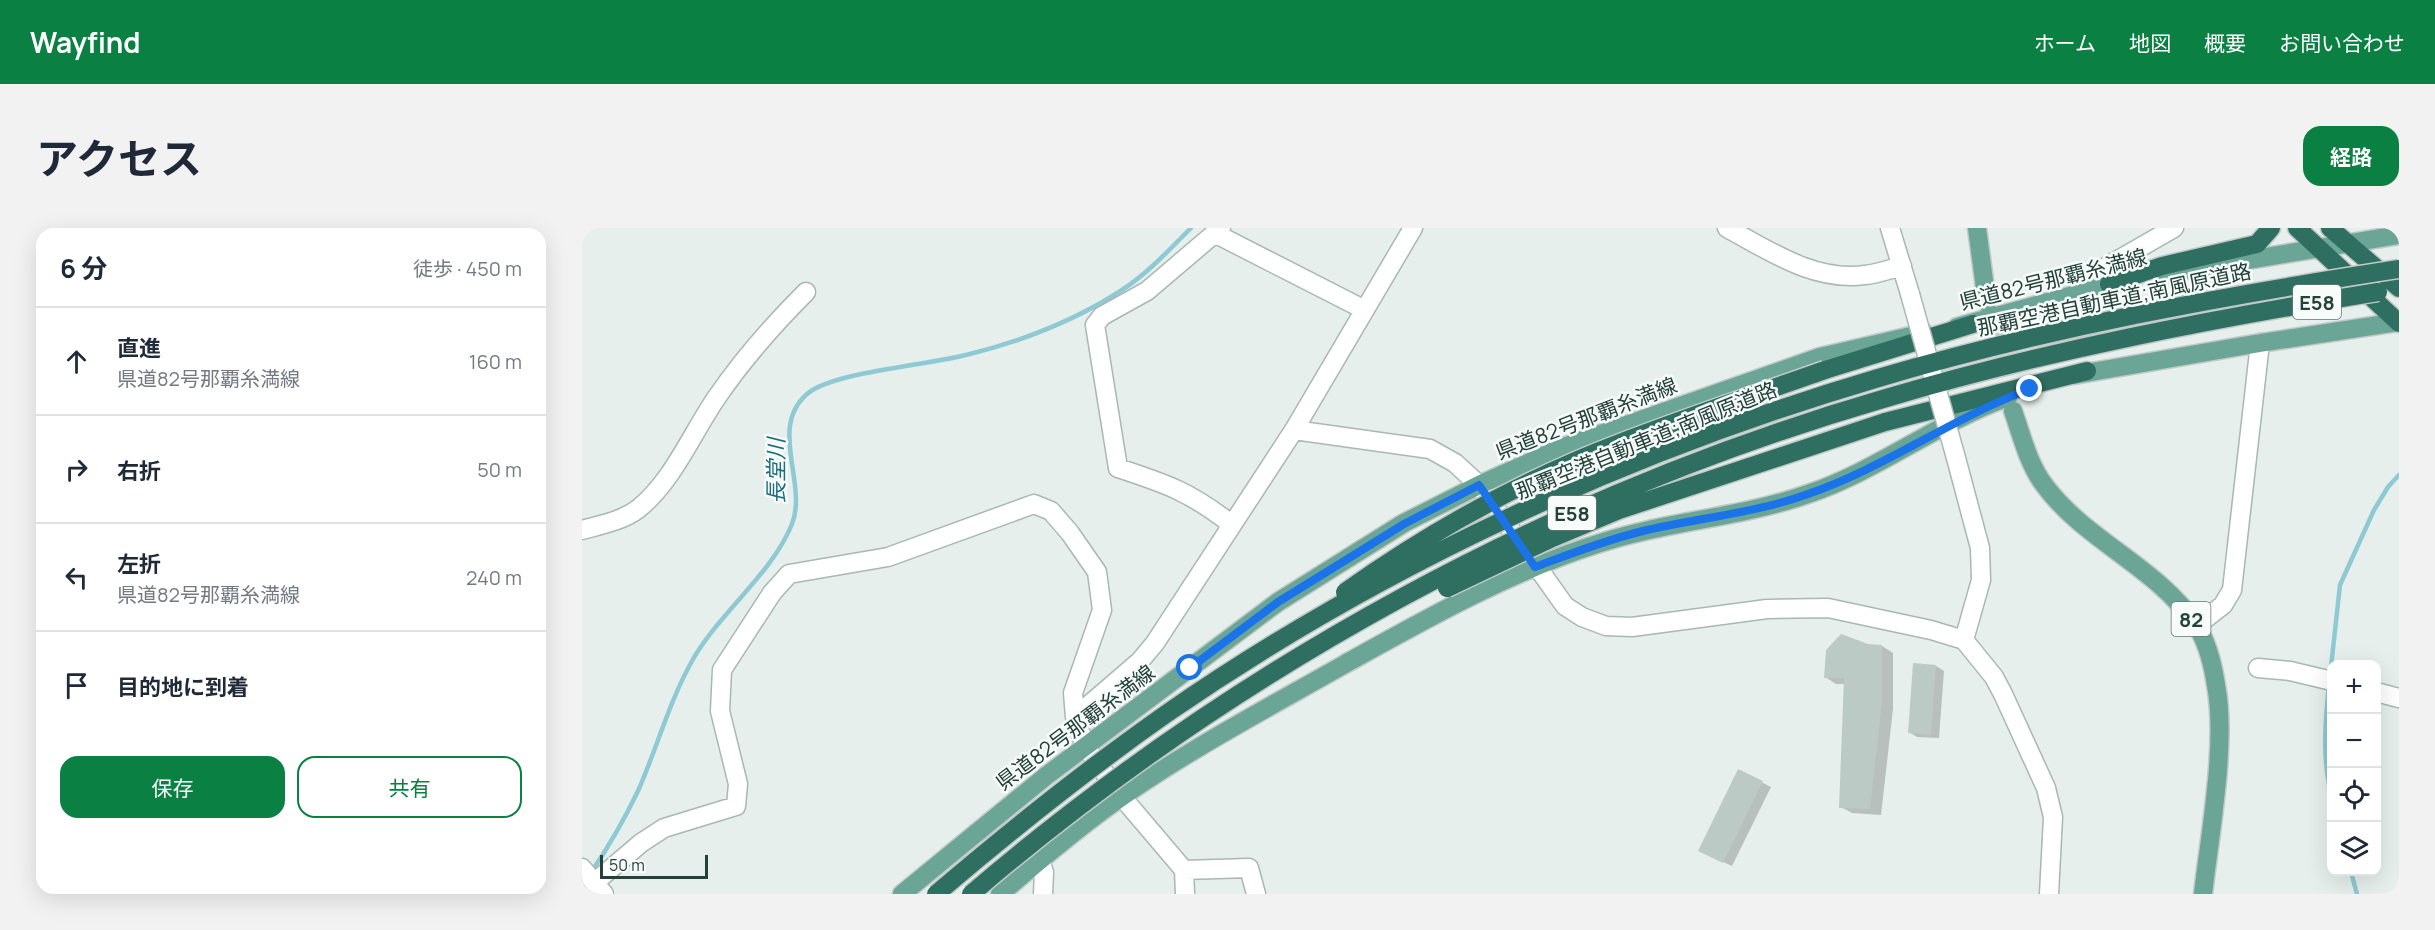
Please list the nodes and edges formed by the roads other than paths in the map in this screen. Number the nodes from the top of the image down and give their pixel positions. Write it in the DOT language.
graph roads {
  1 [pos="1413,228"];
  2 [pos="1727,228"];
  3 [pos="1890,228"];
  4 [pos="1977,228"];
  5 [pos="2174,228"];
  6 [pos="2271,228"];
  7 [pos="2297,228"];
  8 [pos="2330,228"];
  9 [pos="1218,231"];
  10 [pos="2399,235"];
  11 [pos="2346,242"];
  12 [pos="2317,247"];
  13 [pos="1902,266"];
  14 [pos="2399,268"];
  15 [pos="2109,284"];
  16 [pos="2399,288"];
  17 [pos="806,292"];
  18 [pos="1987,303"];
  19 [pos="1365,310"];
  20 [pos="2399,323"];
  21 [pos="1973,324"];
  22 [pos="2260,342"];
  23 [pos="2087,371"];
  24 [pos="2013,411"];
  25 [pos="1294,430"];
  26 [pos="1479,485"];
  27 [pos="1231,524"];
  28 [pos="582,530"];
  29 [pos="1535,567"];
  30 [pos="2196,626"];
  31 [pos="1964,640"];
  32 [pos="1266,650"];
  33 [pos="1284,666"];
  34 [pos="2258,668"];
  35 [pos="2327,680"];
  36 [pos="2381,693"];
  37 [pos="2399,698"];
  38 [pos="1075,717"];
  39 [pos="1085,746"];
  40 [pos="1122,797"];
  41 [pos="1040,860"];
  42 [pos="582,868"];
  43 [pos="1184,870"];
  44 [pos="599,888"];
  45 [pos="902,894"];
  46 [pos="936,894"];
  47 [pos="971,894"];
  48 [pos="1000,894"];
  49 [pos="1043,894"];
  50 [pos="1185,894"];
  51 [pos="1256,894"];
  52 [pos="2049,894"];
  53 [pos="2203,894"];
  1 -- 19 [label="street"];
  2 -- 13 [label="street"];
  3 -- 13 [label="street"];
  4 -- 18 [label="main road, 県道82号那覇糸満線"];
  5 -- 15 [label="street"];
  6 -- 15 [label="highway"];
  7 -- 12 [label="highway"];
  8 -- 11 [label="highway"];
  9 -- 19 [label="street"];
  9 -- 27 [label="street"];
  10 -- 11 [label="main road, 県道82号那覇糸満線"];
  11 -- 12 [label="main road, 県道82号那覇糸満線"];
  11 -- 16 [label="highway"];
  12 -- 15 [label="main road, 県道82号那覇糸満線"];
  12 -- 20 [label="highway"];
  13 -- 31 [label="street, bridge"];
  14 -- 32 [label="highway, 那覇空港自動車道;南風原道路 / E58, bridge"];
  15 -- 21 [label="main road, 県道82号那覇糸満線"];
  16 -- 33 [label="highway, 那覇空港自動車道;南風原道路 / E58, bridge"];
  17 -- 28 [label="street"];
  19 -- 25 [label="street"];
  20 -- 22 [label="main road"];
  21 -- 26 [label="main road, 県道82号那覇糸満線"];
  21 -- 32 [label="highway, bridge"];
  22 -- 23 [label="main road"];
  22 -- 30 [label="street"];
  23 -- 29 [label="main road"];
  23 -- 33 [label="highway, bridge"];
  24 -- 30 [label="main road, 82"];
  25 -- 26 [label="street"];
  25 -- 27 [label="street"];
  26 -- 29 [label="street"];
  26 -- 39 [label="main road, 県道82号那覇糸満線"];
  27 -- 38 [label="street"];
  29 -- 31 [label="street"];
  29 -- 40 [label="main road"];
  30 -- 53 [label="main road, 82"];
  31 -- 52 [label="street"];
  32 -- 46 [label="highway, 那覇空港自動車道;南風原道路 / E58, bridge"];
  33 -- 47 [label="highway, 那覇空港自動車道;南風原道路 / E58, bridge"];
  34 -- 35 [label="street"];
  36 -- 37 [label="street"];
  38 -- 39 [label="street"];
  38 -- 44 [label="street"];
  39 -- 40 [label="street"];
  39 -- 45 [label="main road, 県道82号那覇糸満線"];
  40 -- 41 [label="main road"];
  40 -- 43 [label="street"];
  41 -- 48 [label="main road"];
  41 -- 49 [label="street"];
  42 -- 44 [label="street"];
  43 -- 50 [label="street"];
  43 -- 51 [label="street"];
}
